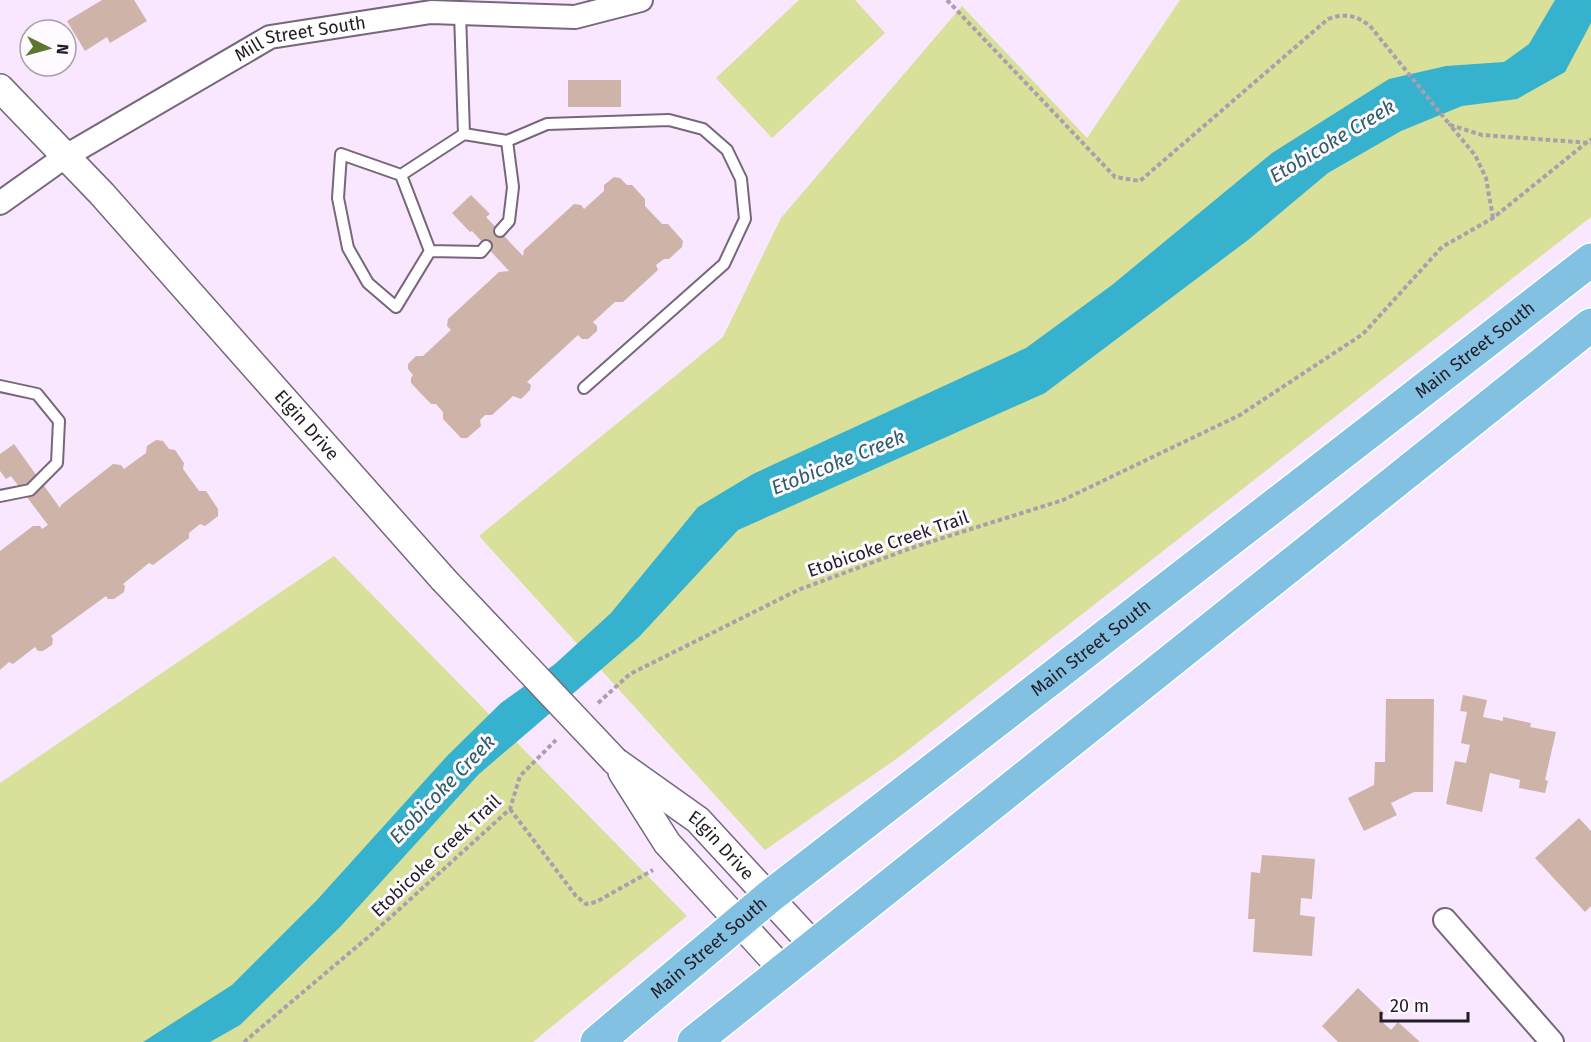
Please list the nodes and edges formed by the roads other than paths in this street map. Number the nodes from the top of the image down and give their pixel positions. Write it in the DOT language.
graph roads {
  1 [pos="641,0"];
  2 [pos="460,13"];
  3 [pos="0,88"];
  4 [pos="464,134"];
  5 [pos="507,141"];
  6 [pos="66,156"];
  7 [pos="401,175"];
  8 [pos="0,202"];
  9 [pos="500,231"];
  10 [pos="486,246"];
  11 [pos="430,251"];
  12 [pos="1591,260"];
  13 [pos="1591,325"];
  14 [pos="0,386"];
  15 [pos="584,388"];
  16 [pos="0,496"];
  17 [pos="615,761"];
  18 [pos="769,897"];
  19 [pos="1445,920"];
  20 [pos="739,923"];
  21 [pos="814,946"];
  22 [pos="784,971"];
  23 [pos="597,1042"];
  24 [pos="694,1042"];
  25 [pos="1552,1042"];
  1 -- 2 [label="street, Mill Street South"];
  2 -- 4 [label="lane"];
  2 -- 6 [label="street, Mill Street South"];
  3 -- 6 [label="street, Elgin Drive"];
  4 -- 5 [label="lane"];
  4 -- 7 [label="lane"];
  5 -- 9 [label="lane"];
  5 -- 15 [label="lane"];
  6 -- 8 [label="street, Mill Street South"];
  6 -- 17 [label="street, Elgin Drive, bridge"];
  7 -- 11 [label="lane"];
  7 -- 11 [label="lane"];
  10 -- 11 [label="lane"];
  12 -- 18 [label="main road, Main Street South"];
  13 -- 21 [label="main road"];
  14 -- 16 [label="lane"];
  17 -- 18 [label="street, Elgin Drive"];
  17 -- 20 [label="street, Elgin Drive"];
  18 -- 20 [label="main road, Main Street South"];
  18 -- 21 [label="street, Elgin Drive"];
  19 -- 25 [label="street"];
  20 -- 22 [label="street, Elgin Drive"];
  20 -- 23 [label="main road, Main Street South"];
  21 -- 22 [label="main road"];
  22 -- 24 [label="main road"];
}
